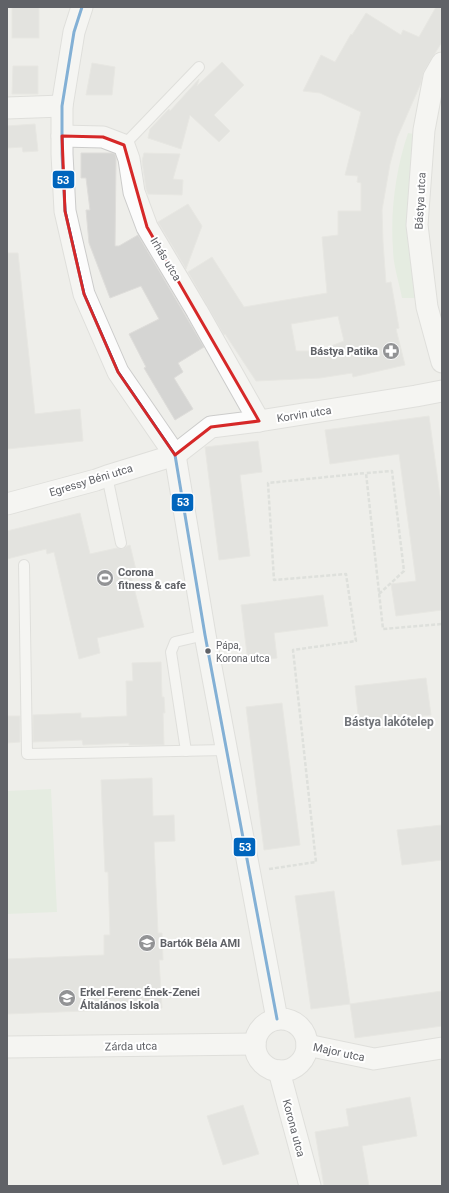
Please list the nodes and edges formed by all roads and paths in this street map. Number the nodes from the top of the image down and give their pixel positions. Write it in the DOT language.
graph roads {
  1 [pos="82,7"];
  2 [pos="442,63"];
  3 [pos="199,67"];
  4 [pos="62,106"];
  5 [pos="7,108"];
  6 [pos="62,136"];
  7 [pos="124,145"];
  8 [pos="442,362"];
  9 [pos="442,391"];
  10 [pos="259,421"];
  11 [pos="175,455"];
  12 [pos="366,472"];
  13 [pos="107,476"];
  14 [pos="7,504"];
  15 [pos="122,543"];
  16 [pos="24,564"];
  17 [pos="379,594"];
  18 [pos="442,624"];
  19 [pos="205,635"];
  20 [pos="226,750"];
  21 [pos="186,751"];
  22 [pos="250,872"];
  23 [pos="277,1019"];
  24 [pos="255,1044"];
  25 [pos="307,1045"];
  26 [pos="7,1047"];
  27 [pos="442,1048"];
  28 [pos="279,1071"];
  29 [pos="310,1186"];
  1 -- 4 [label="street"];
  2 -- 8 [label="street, Bástya utca"];
  3 -- 7 [label="lane"];
  4 -- 5 [label="street"];
  4 -- 6 [label="street"];
  6 -- 7 [label="street"];
  6 -- 11 [label="street"];
  7 -- 10 [label="street, Irhás utca"];
  9 -- 10 [label="street, Korvin utca"];
  10 -- 11 [label="street, Korvin utca"];
  11 -- 13 [label="street, Egressy Béni utca"];
  11 -- 19 [label="street"];
  12 -- 17 [label="path"];
  12 -- 17 [label="path"];
  12 -- 22 [label="path"];
  13 -- 14 [label="street, Egressy Béni utca"];
  13 -- 15 [label="lane"];
  16 -- 21 [label="lane"];
  17 -- 18 [label="path"];
  19 -- 20 [label="street"];
  19 -- 21 [label="lane"];
  20 -- 21 [label="lane"];
  20 -- 22 [label="street"];
  22 -- 23 [label="street"];
  23 -- 24 [label="street"];
  23 -- 25 [label="street"];
  24 -- 26 [label="street, Zárda utca"];
  24 -- 28 [label="street"];
  25 -- 27 [label="street, Major utca"];
  25 -- 28 [label="street"];
  28 -- 29 [label="street, Korona utca"];
}
